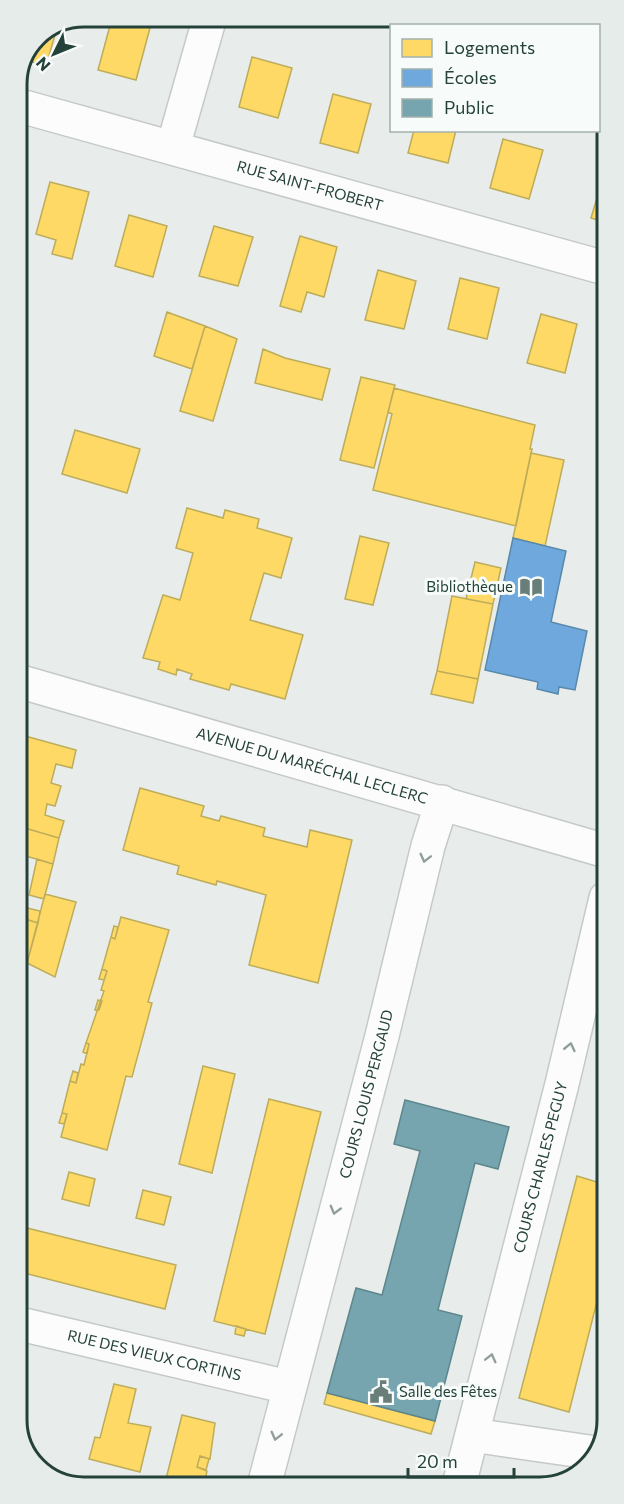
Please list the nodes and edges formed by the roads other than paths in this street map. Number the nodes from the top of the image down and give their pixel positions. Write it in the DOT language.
graph roads {
  1 [pos="207,27"];
  2 [pos="27,108"];
  3 [pos="173,147"];
  4 [pos="597,266"];
  5 [pos="27,684"];
  6 [pos="442,802"];
  7 [pos="597,848"];
  8 [pos="597,934"];
  9 [pos="27,1326"];
  10 [pos="288,1387"];
  11 [pos="472,1435"];
  12 [pos="587,1452"];
  13 [pos="266,1477"];
  14 [pos="461,1477"];
  1 -- 3 [label="street"];
  2 -- 3 [label="street, RUE SAINT-FROBERT"];
  3 -- 4 [label="street, RUE SAINT-FROBERT"];
  5 -- 6 [label="street, AVENUE DU MARÉCHAL LECLERC"];
  6 -- 7 [label="street, AVENUE DU MARÉCHAL LECLERC"];
  6 -- 10 [label="street, COURS LOUIS PERGAUD, one-way"];
  11 -- 8 [label="street, COURS CHARLES PEGUY, one-way"];
  9 -- 10 [label="street, RUE DES VIEUX CORTINS"];
  10 -- 13 [label="street, COURS LOUIS PERGAUD, one-way"];
  11 -- 12 [label="street"];
  11 -- 14 [label="street, COURS CHARLES PEGUY"];
}
